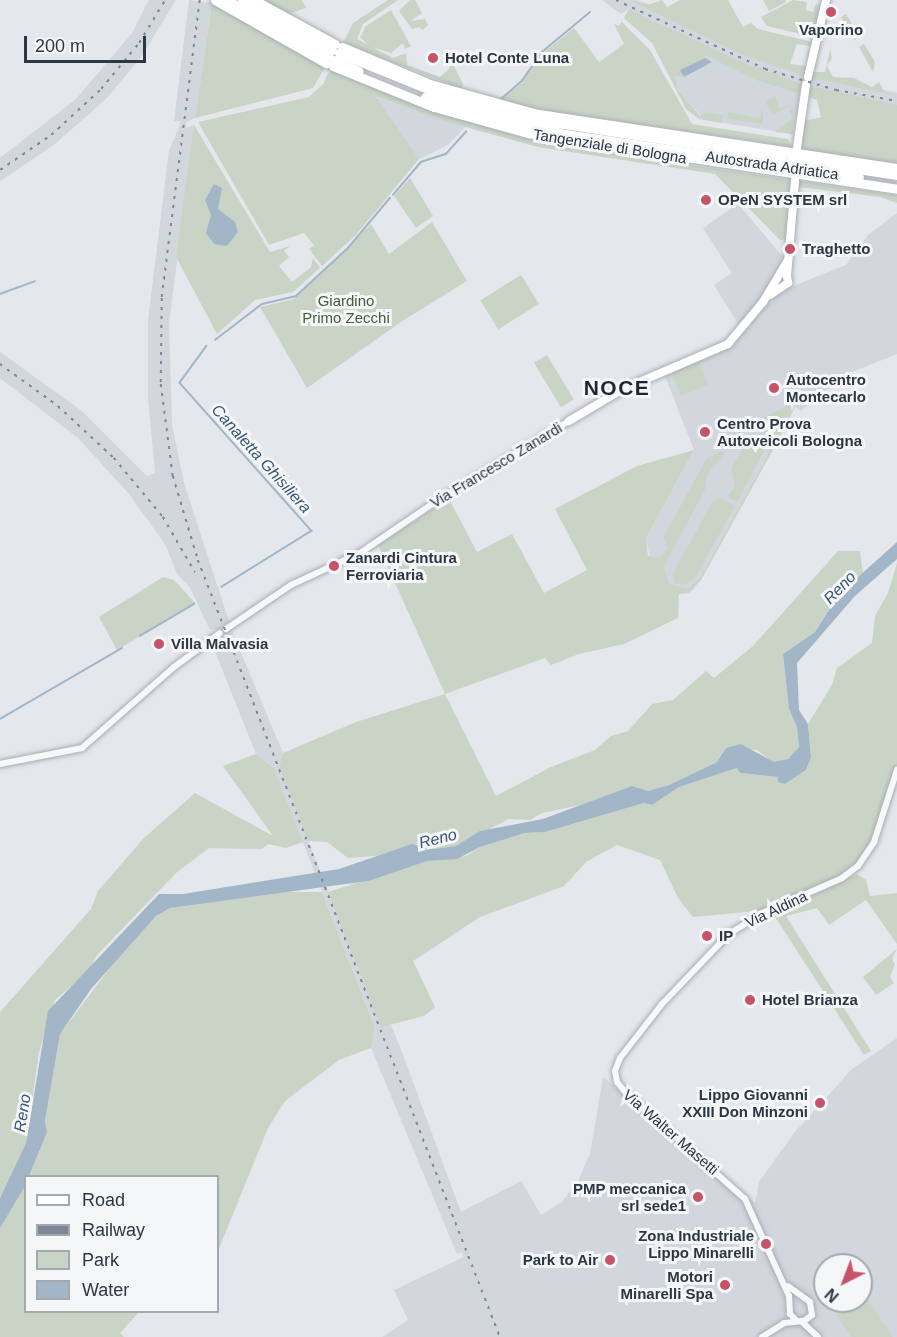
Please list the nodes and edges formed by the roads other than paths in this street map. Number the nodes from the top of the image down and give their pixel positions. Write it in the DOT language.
graph roads {
  1 [pos="215,0"];
  2 [pos="227,0"];
  3 [pos="242,0"];
  4 [pos="254,0"];
  5 [pos="826,0"];
  6 [pos="334,55"];
  7 [pos="797,148"];
  8 [pos="897,168"];
  9 [pos="897,175"];
  10 [pos="795,180"];
  11 [pos="897,183"];
  12 [pos="897,189"];
  13 [pos="569,421"];
  14 [pos="0,764"];
  15 [pos="897,772"];
  16 [pos="620,1058"];
  17 [pos="782,1279"];
  18 [pos="802,1298"];
  19 [pos="790,1308"];
  20 [pos="812,1315"];
  21 [pos="799,1321"];
  22 [pos="782,1324"];
  23 [pos="816,1334"];
  24 [pos="762,1337"];
  1 -- 6 [label="highway, Tangenziale di Bologna"];
  2 -- 6 [label="highway, Autostrada Adriatica"];
  3 -- 6 [label="highway, Autostrada Adriatica"];
  4 -- 6 [label="highway, Tangenziale di Bologna"];
  5 -- 7 [label="main road"];
  6 -- 8 [label="highway, Tangenziale di Bologna"];
  6 -- 9 [label="highway, Autostrada Adriatica"];
  6 -- 11 [label="highway, Autostrada Adriatica"];
  6 -- 12 [label="highway, Tangenziale di Bologna"];
  10 -- 13 [label="main road, Via Francesco Zanardi"];
  13 -- 14 [label="street, Via Francesco Zanardi"];
  15 -- 16 [label="street, Via Aldina"];
  16 -- 17 [label="street, Via Walter Masetti"];
  17 -- 18 [label="street"];
  17 -- 19 [label="street"];
  18 -- 19 [label="street"];
  18 -- 20 [label="street"];
  19 -- 21 [label="street"];
  19 -- 22 [label="street"];
  20 -- 21 [label="street"];
  20 -- 23 [label="street"];
  21 -- 22 [label="street"];
  21 -- 23 [label="street"];
  22 -- 24 [label="street"];
}
